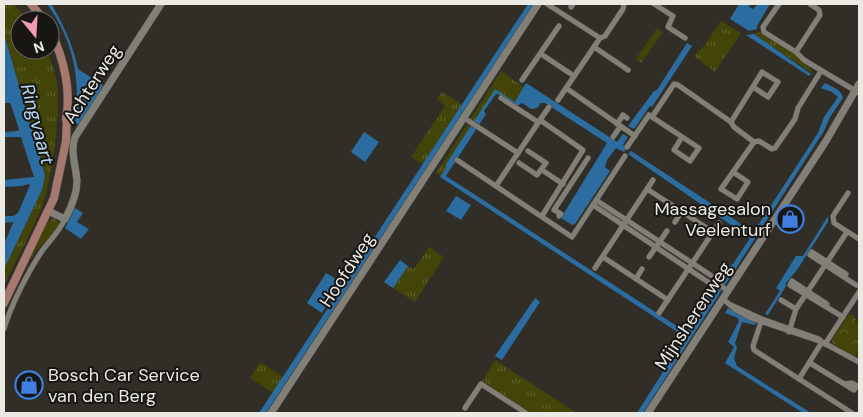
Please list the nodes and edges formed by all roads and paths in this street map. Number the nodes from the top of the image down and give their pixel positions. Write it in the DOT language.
graph roads {
  1 [pos="161,4"];
  2 [pos="538,4"];
  3 [pos="542,4"];
  4 [pos="547,4"];
  5 [pos="624,4"];
  6 [pos="654,4"];
  7 [pos="778,4"];
  8 [pos="810,4"];
  9 [pos="559,26"];
  10 [pos="518,36"];
  11 [pos="600,38"];
  12 [pos="685,38"];
  13 [pos="594,48"];
  14 [pos="60,52"];
  15 [pos="796,52"];
  16 [pos="541,54"];
  17 [pos="628,70"];
  18 [pos="821,71"];
  19 [pos="574,76"];
  20 [pos="522,80"];
  21 [pos="753,87"];
  22 [pos="566,88"];
  23 [pos="858,89"];
  24 [pos="501,98"];
  25 [pos="558,100"];
  26 [pos="550,107"];
  27 [pos="652,117"];
  28 [pos="464,118"];
  29 [pos="627,118"];
  30 [pos="539,121"];
  31 [pos="731,122"];
  32 [pos="619,125"];
  33 [pos="634,136"];
  34 [pos="613,137"];
  35 [pos="682,137"];
  36 [pos="754,142"];
  37 [pos="627,146"];
  38 [pos="528,151"];
  39 [pos="518,153"];
  40 [pos="625,156"];
  41 [pos="588,158"];
  42 [pos="457,160"];
  43 [pos="519,163"];
  44 [pos="542,170"];
  45 [pos="733,172"];
  46 [pos="654,180"];
  47 [pos="563,184"];
  48 [pos="496,186"];
  49 [pos="647,189"];
  50 [pos="848,193"];
  51 [pos="596,200"];
  52 [pos="593,206"];
  53 [pos="49,209"];
  54 [pos="681,212"];
  55 [pos="542,216"];
  56 [pos="559,216"];
  57 [pos="66,217"];
  58 [pos="675,222"];
  59 [pos="719,223"];
  60 [pos="625,224"];
  61 [pos="667,231"];
  62 [pos="713,232"];
  63 [pos="847,232"];
  64 [pos="859,239"];
  65 [pos="660,243"];
  66 [pos="655,248"];
  67 [pos="603,257"];
  68 [pos="649,257"];
  69 [pos="693,263"];
  70 [pos="826,263"];
  71 [pos="595,268"];
  72 [pos="642,269"];
  73 [pos="689,270"];
  74 [pos="636,279"];
  75 [pos="717,284"];
  76 [pos="859,286"];
  77 [pos="726,290"];
  78 [pos="859,292"];
  79 [pos="806,293"];
  80 [pos="723,299"];
  81 [pos="668,300"];
  82 [pos="781,300"];
  83 [pos="4,303"];
  84 [pos="796,309"];
  85 [pos="659,313"];
  86 [pos="843,317"];
  87 [pos="762,321"];
  88 [pos="4,329"];
  89 [pos="789,330"];
  90 [pos="824,343"];
  91 [pos="859,362"];
  92 [pos="810,363"];
  93 [pos="799,379"];
  94 [pos="844,384"];
  95 [pos="464,408"];
  96 [pos="271,413"];
  97 [pos="526,413"];
  98 [pos="648,413"];
  99 [pos="852,413"];
  1 -- 57 [label="street, Achterweg"];
  2 -- 10 [label="street, Hoofdweg"];
  3 -- 10 [label="street, Hoofdweg"];
  4 -- 11 [label="street"];
  5 -- 11 [label="street"];
  6 -- 12 [label="street"];
  7 -- 15 [label="street"];
  8 -- 15 [label="street"];
  9 -- 16 [label="street"];
  10 -- 28 [label="street, Hoofdweg"];
  11 -- 13 [label="street"];
  13 -- 17 [label="street"];
  13 -- 19 [label="street"];
  14 -- 53 [label="main road"];
  15 -- 18 [label="street"];
  16 -- 19 [label="street"];
  16 -- 20 [label="street"];
  18 -- 23 [label="street"];
  18 -- 36 [label="street"];
  19 -- 22 [label="street"];
  21 -- 21 [label="street"];
  21 -- 31 [label="street"];
  22 -- 25 [label="street"];
  22 -- 32 [label="street"];
  23 -- 77 [label="street, Mijnsherenweg"];
  24 -- 30 [label="street"];
  26 -- 30 [label="street"];
  27 -- 31 [label="street"];
  27 -- 33 [label="street"];
  27 -- 35 [label="street"];
  28 -- 39 [label="street"];
  28 -- 96 [label="street, Hoofdweg"];
  29 -- 32 [label="street"];
  30 -- 39 [label="street"];
  30 -- 47 [label="street"];
  31 -- 36 [label="street"];
  32 -- 33 [label="street"];
  32 -- 34 [label="street"];
  33 -- 37 [label="street"];
  35 -- 35 [label="street"];
  36 -- 45 [label="street"];
  38 -- 44 [label="street"];
  39 -- 48 [label="street"];
  40 -- 51 [label="street"];
  41 -- 56 [label="street"];
  42 -- 48 [label="street"];
  43 -- 44 [label="street"];
  44 -- 47 [label="street"];
  45 -- 45 [label="street"];
  46 -- 49 [label="street"];
  47 -- 55 [label="street"];
  48 -- 55 [label="street"];
  49 -- 54 [label="street"];
  49 -- 60 [label="street"];
  50 -- 63 [label="street"];
  51 -- 52 [label="street"];
  51 -- 60 [label="street"];
  52 -- 55 [label="street"];
  52 -- 60 [label="street"];
  53 -- 57 [label="street"];
  53 -- 83 [label="main road"];
  54 -- 58 [label="street"];
  54 -- 62 [label="street"];
  57 -- 88 [label="street, Achterweg"];
  59 -- 62 [label="street"];
  60 -- 65 [label="street"];
  60 -- 66 [label="street"];
  60 -- 67 [label="street"];
  61 -- 65 [label="street"];
  62 -- 69 [label="street"];
  63 -- 64 [label="street"];
  63 -- 70 [label="street"];
  65 -- 66 [label="street"];
  65 -- 69 [label="street"];
  66 -- 68 [label="street"];
  66 -- 73 [label="street"];
  67 -- 71 [label="street"];
  67 -- 74 [label="street"];
  69 -- 73 [label="street"];
  69 -- 75 [label="street"];
  70 -- 76 [label="street"];
  70 -- 79 [label="street"];
  72 -- 74 [label="street"];
  73 -- 75 [label="street"];
  73 -- 81 [label="street"];
  74 -- 81 [label="street"];
  75 -- 77 [label="street"];
  77 -- 80 [label="street, Mijnsherenweg"];
  78 -- 86 [label="street"];
  79 -- 84 [label="street"];
  79 -- 86 [label="street"];
  80 -- 87 [label="street"];
  80 -- 98 [label="street, Mijnsherenweg"];
  81 -- 85 [label="street"];
  82 -- 84 [label="street"];
  84 -- 89 [label="street"];
  86 -- 90 [label="street"];
  87 -- 89 [label="street"];
  87 -- 93 [label="street"];
  89 -- 90 [label="street"];
  90 -- 91 [label="street"];
  90 -- 92 [label="street"];
  92 -- 93 [label="street"];
  92 -- 94 [label="street"];
  93 -- 99 [label="street"];
  95 -- 97 [label="street"];
}
